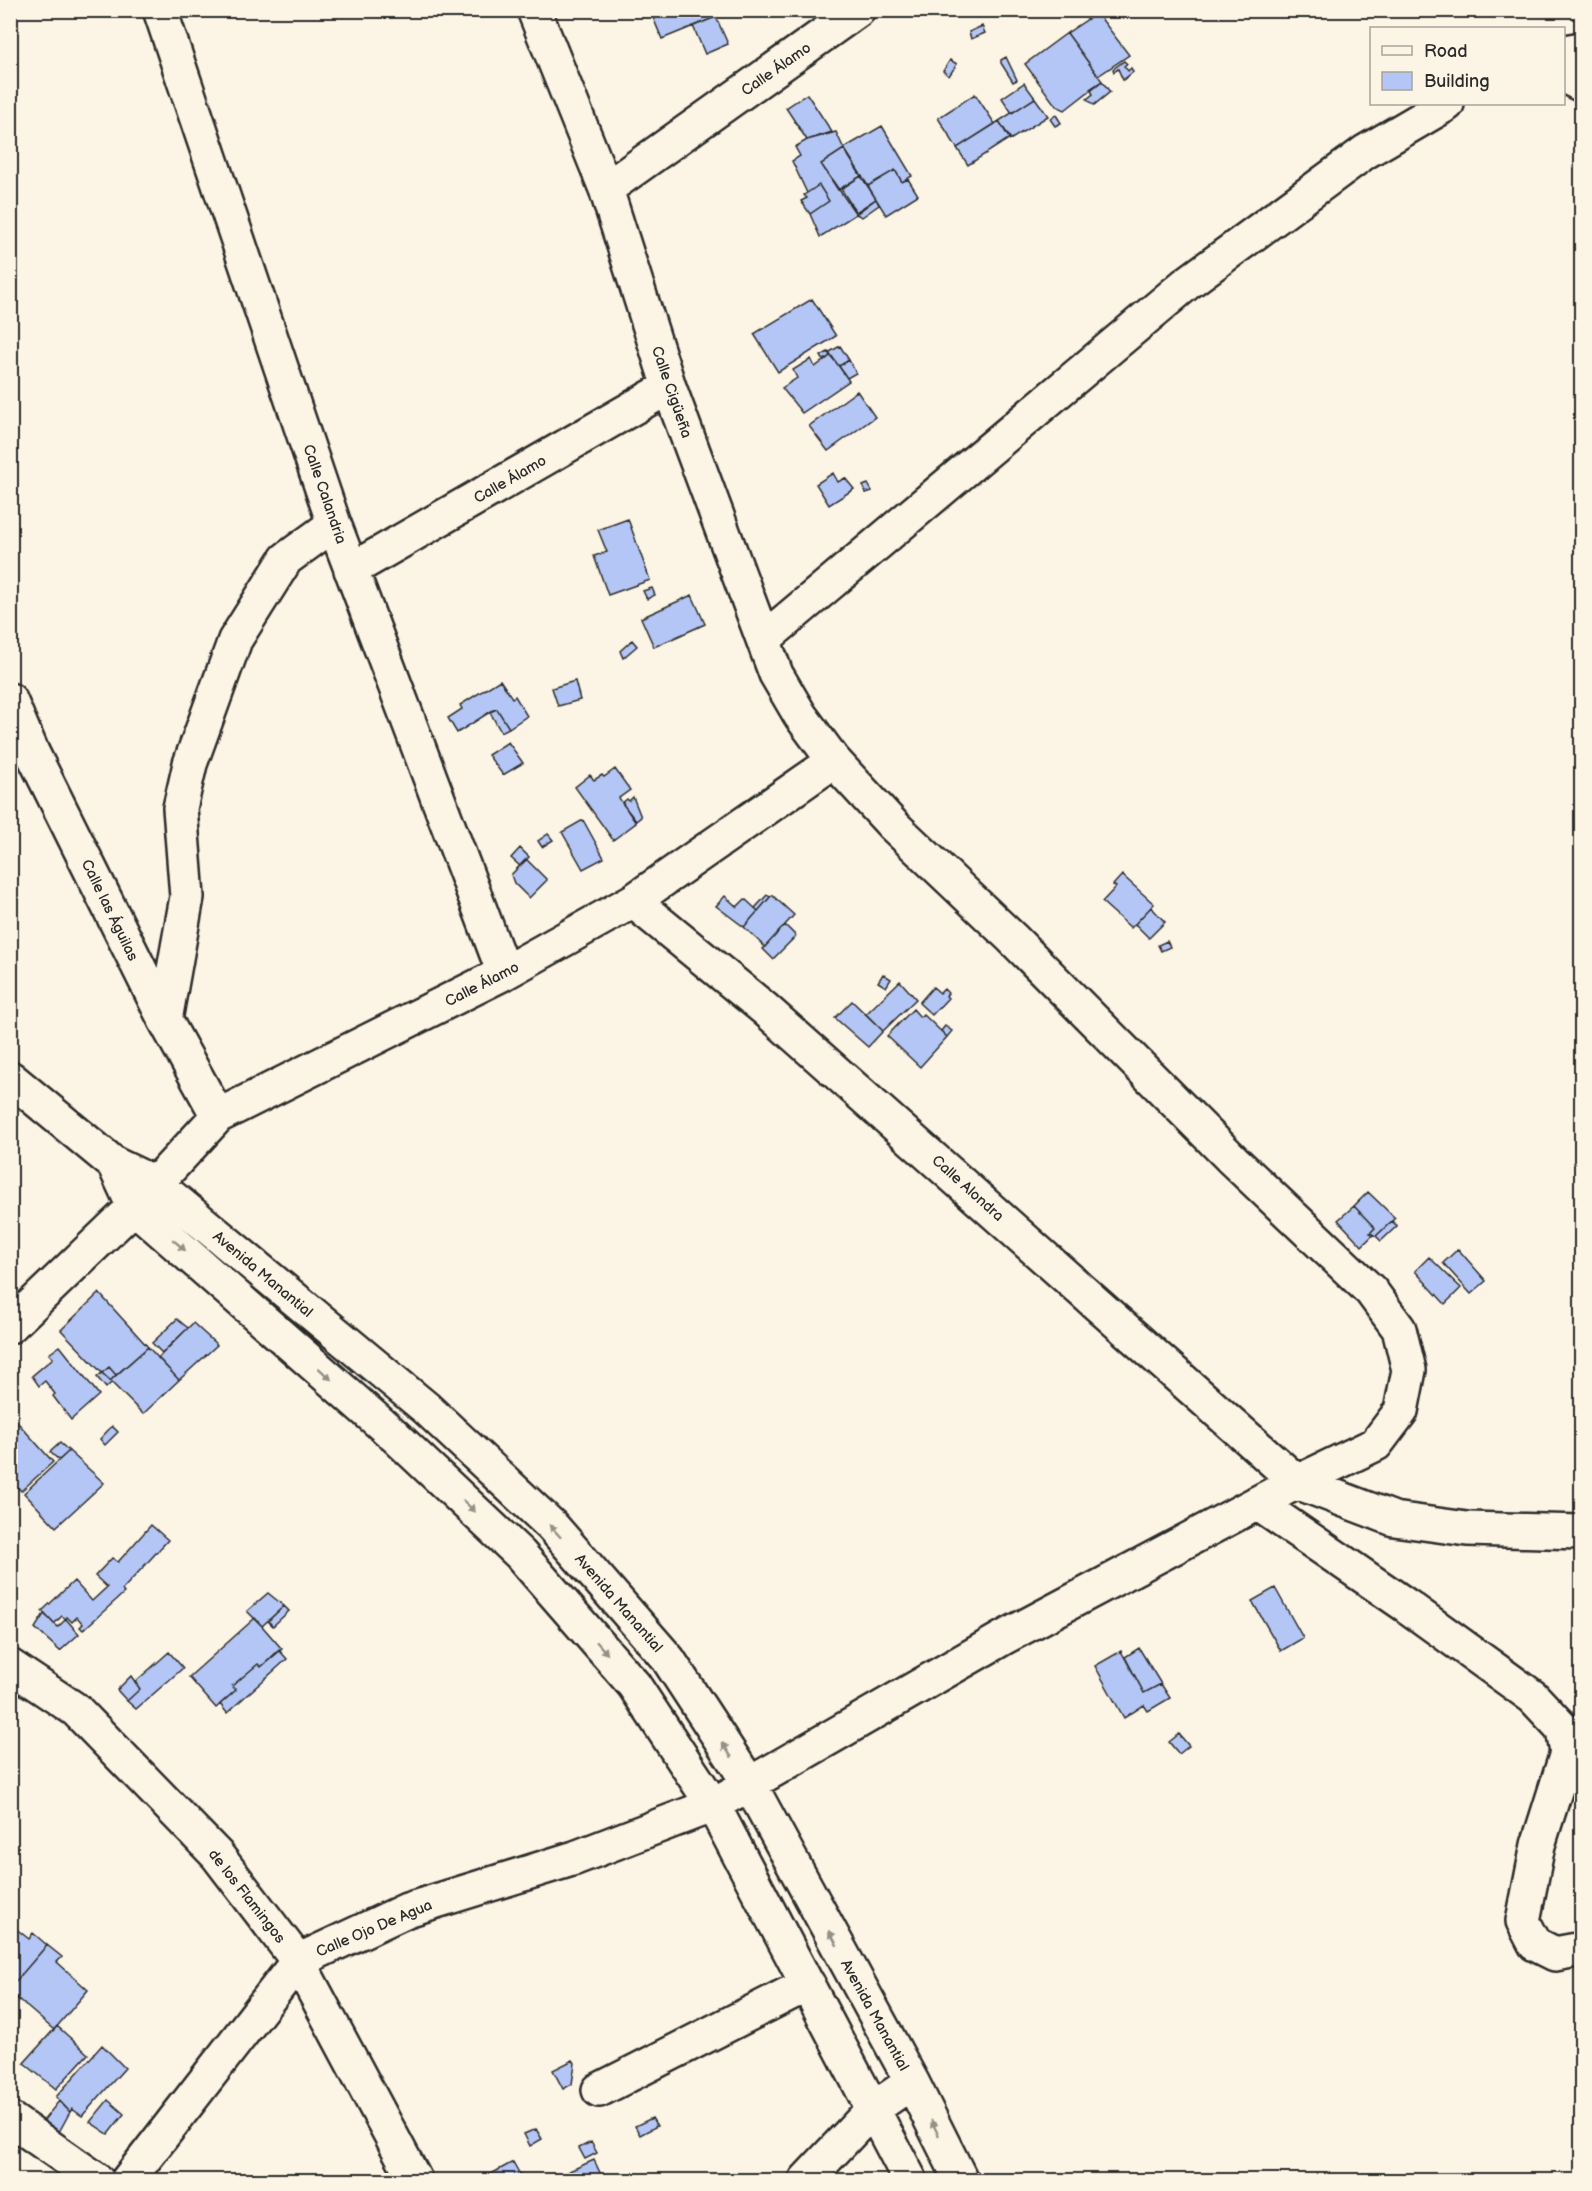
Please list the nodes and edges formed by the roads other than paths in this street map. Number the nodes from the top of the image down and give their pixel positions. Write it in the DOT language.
graph roads {
  1 [pos="160,10"];
  2 [pos="534,10"];
  3 [pos="858,10"];
  4 [pos="1581,49"];
  5 [pos="1565,52"];
  6 [pos="1565,77"];
  7 [pos="1581,85"];
  8 [pos="1445,105"];
  9 [pos="606,189"];
  10 [pos="669,387"];
  11 [pos="334,524"];
  12 [pos="351,570"];
  13 [pos="764,639"];
  14 [pos="10,700"];
  15 [pos="834,761"];
  16 [pos="633,901"];
  17 [pos="504,973"];
  18 [pos="165,1020"];
  19 [pos="10,1078"];
  20 [pos="218,1116"];
  21 [pos="145,1195"];
  22 [pos="10,1326"];
  23 [pos="1297,1482"];
  24 [pos="1257,1503"];
  25 [pos="1581,1532"];
  26 [pos="10,1666"];
  27 [pos="749,1783"];
  28 [pos="713,1806"];
  29 [pos="1581,1949"];
  30 [pos="298,1960"];
  31 [pos="807,1984"];
  32 [pos="912,2082"];
  33 [pos="600,2090"];
  34 [pos="873,2109"];
  35 [pos="10,2119"];
  36 [pos="97,2181"];
  37 [pos="128,2181"];
  38 [pos="415,2181"];
  39 [pos="806,2181"];
  40 [pos="910,2181"];
  41 [pos="961,2181"];
  1 -- 11 [label="street, Calle Calandria"];
  2 -- 9 [label="street, Calle Cigüeña"];
  3 -- 9 [label="street, Calle Álamo"];
  4 -- 5 [label="street"];
  6 -- 7 [label="street"];
  8 -- 13 [label="street"];
  9 -- 10 [label="street, Calle Cigüeña"];
  10 -- 12 [label="street, Calle Álamo"];
  10 -- 13 [label="street, Calle Cigüeña"];
  11 -- 12 [label="street, Calle Calandria"];
  11 -- 18 [label="street"];
  12 -- 17 [label="street, Calle Calandria"];
  13 -- 15 [label="street, Calle Cigüeña"];
  14 -- 18 [label="street, Calle las Águilas"];
  15 -- 16 [label="street, Calle Álamo"];
  15 -- 23 [label="street, Calle Cigüeña"];
  16 -- 17 [label="street, Calle Álamo"];
  16 -- 23 [label="street, Calle Alondra"];
  17 -- 20 [label="street, Calle Álamo"];
  18 -- 20 [label="street, Calle las Águilas"];
  19 -- 21 [label="street, Avenida Manantial"];
  20 -- 21 [label="street, Calle Álamo"];
  21 -- 22 [label="street, Calle Álamo"];
  27 -- 21 [label="street, Avenida Manantial, one-way"];
  21 -- 28 [label="street, Avenida Manantial, one-way"];
  23 -- 24 [label="street, Calle Ojo De Agua"];
  23 -- 25 [label="street"];
  24 -- 27 [label="street, Calle Ojo De Agua"];
  24 -- 29 [label="street"];
  26 -- 30 [label="street, de los Flamingos"];
  27 -- 28 [label="street, Calle Ojo De Agua"];
  32 -- 27 [label="street, Avenida Manantial, one-way"];
  28 -- 30 [label="street, Calle Ojo De Agua"];
  28 -- 31 [label="street, Avenida Manantial"];
  30 -- 37 [label="street, Calle Ojo De Agua"];
  30 -- 38 [label="street, de los Flamingos"];
  31 -- 33 [label="street"];
  31 -- 34 [label="street, Avenida Manantial"];
  32 -- 34 [label="street"];
  41 -- 32 [label="street, Avenida Manantial, one-way"];
  34 -- 39 [label="street"];
  34 -- 40 [label="street, Avenida Manantial"];
  35 -- 36 [label="street"];
}
